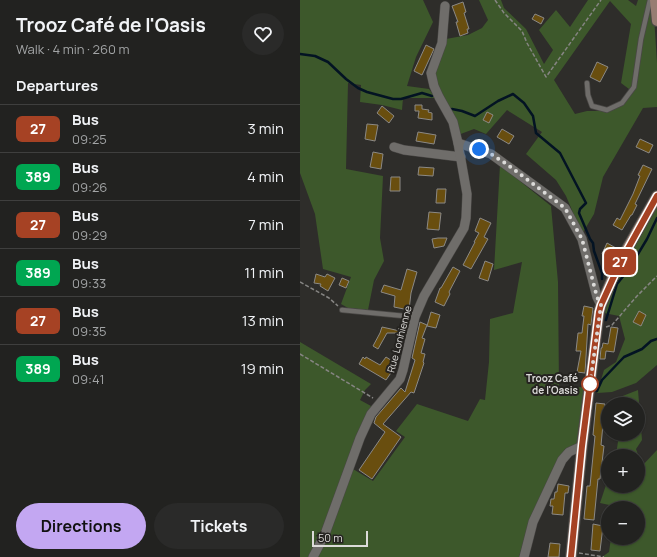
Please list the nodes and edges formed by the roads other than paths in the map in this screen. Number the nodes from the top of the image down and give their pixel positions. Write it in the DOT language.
graph roads {
  1 [pos="650,0"];
  2 [pos="655,0"];
  3 [pos="445,6"];
  4 [pos="657,21"];
  5 [pos="587,83"];
  6 [pos="458,143"];
  7 [pos="394,147"];
  8 [pos="461,158"];
  9 [pos="657,196"];
  10 [pos="601,305"];
  11 [pos="342,310"];
  12 [pos="415,317"];
  13 [pos="582,446"];
  14 [pos="571,554"];
  15 [pos="313,557"];
  16 [pos="524,557"];
  1 -- 5 [label="lane"];
  2 -- 4 [label="street"];
  3 -- 6 [label="street, Rue Lonhienne"];
  6 -- 8 [label="street, Rue Lonhienne"];
  6 -- 10 [label="street"];
  7 -- 8 [label="street"];
  8 -- 12 [label="street, Rue Lonhienne"];
  9 -- 10 [label="street"];
  10 -- 13 [label="street"];
  11 -- 12 [label="lane"];
  12 -- 15 [label="street, Rue Lonhienne"];
  13 -- 14 [label="street"];
  13 -- 16 [label="street"];
}
